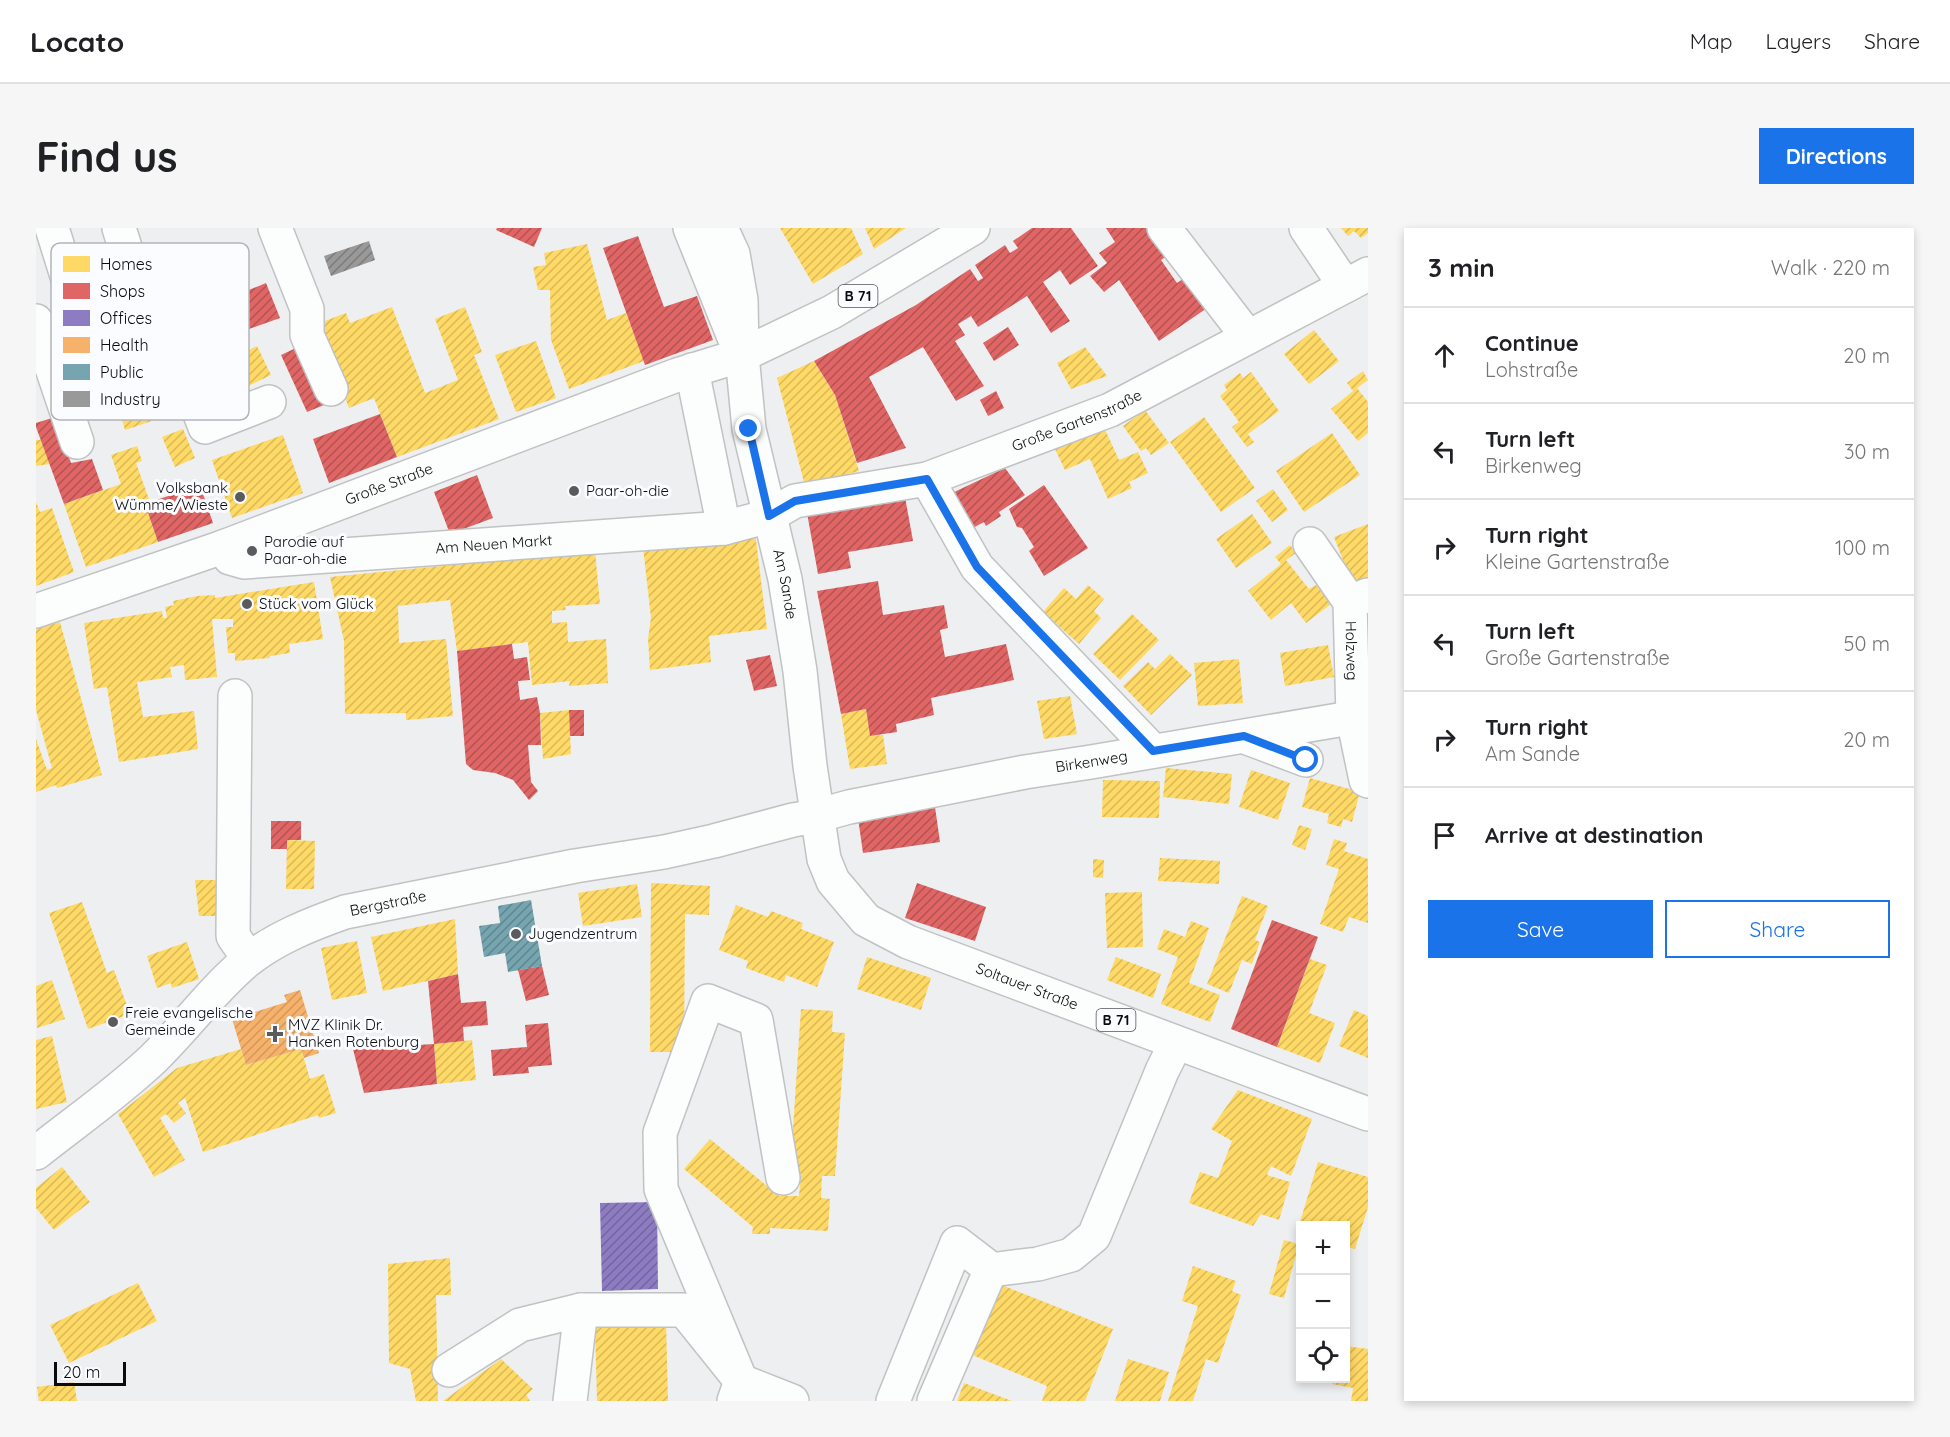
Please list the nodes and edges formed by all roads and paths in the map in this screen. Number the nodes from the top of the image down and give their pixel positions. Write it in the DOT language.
graph roads {
  1 [pos="52,228"];
  2 [pos="119,228"];
  3 [pos="275,228"];
  4 [pos="690,228"];
  5 [pos="721,228"];
  6 [pos="973,228"];
  7 [pos="1164,228"];
  8 [pos="1306,228"];
  9 [pos="57,243"];
  10 [pos="124,243"];
  11 [pos="1357,280"];
  12 [pos="36,321"];
  13 [pos="1248,337"];
  14 [pos="742,355"];
  15 [pos="51,365"];
  16 [pos="692,370"];
  17 [pos="331,389"];
  18 [pos="269,402"];
  19 [pos="249,410"];
  20 [pos="70,420"];
  21 [pos="202,420"];
  22 [pos="223,420"];
  23 [pos="77,442"];
  24 [pos="927,479"];
  25 [pos="769,516"];
  26 [pos="724,528"];
  27 [pos="1310,544"];
  28 [pos="223,547"];
  29 [pos="1359,599"];
  30 [pos="36,611"];
  31 [pos="235,696"];
  32 [pos="1361,717"];
  33 [pos="1244,736"];
  34 [pos="1153,751"];
  35 [pos="1306,760"];
  36 [pos="1368,781"];
  37 [pos="816,816"];
  38 [pos="249,959"];
  39 [pos="1176,1043"];
  40 [pos="1368,1114"];
  41 [pos="36,1153"];
  42 [pos="783,1178"];
  43 [pos="990,1270"];
  44 [pos="581,1310"];
  45 [pos="449,1370"];
  46 [pos="738,1391"];
  47 [pos="570,1401"];
  48 [pos="792,1401"];
  49 [pos="893,1401"];
  50 [pos="933,1401"];
  1 -- 9 [label="street"];
  2 -- 10 [label="street"];
  3 -- 17 [label="street"];
  4 -- 14 [label="street"];
  5 -- 14 [label="street"];
  6 -- 14 [label="street, B 71"];
  7 -- 13 [label="street"];
  8 -- 11 [label="street"];
  11 -- 13 [label="street, Große Gartenstraße"];
  12 -- 15 [label="street"];
  13 -- 24 [label="street, Große Gartenstraße"];
  14 -- 16 [label="street, Große Straße"];
  14 -- 25 [label="street, Am Sande / B 71"];
  16 -- 26 [label="street"];
  16 -- 28 [label="street, Große Straße"];
  18 -- 19 [label="street"];
  20 -- 23 [label="street"];
  21 -- 22 [label="street"];
  24 -- 25 [label="street, Große Gartenstraße"];
  24 -- 34 [label="street"];
  25 -- 26 [label="street, Am Neuen Markt"];
  25 -- 37 [label="street, Am Sande / B 71"];
  26 -- 28 [label="street, Am Neuen Markt"];
  27 -- 29 [label="street"];
  28 -- 30 [label="street, Große Straße"];
  29 -- 32 [label="street, Holzweg"];
  31 -- 38 [label="street"];
  32 -- 33 [label="street, Birkenweg"];
  32 -- 36 [label="street, Holzweg"];
  33 -- 34 [label="street, Birkenweg"];
  33 -- 35 [label="street"];
  34 -- 37 [label="street, Birkenweg"];
  37 -- 38 [label="street, Bergstraße"];
  37 -- 39 [label="street, Soltauer Straße / B 71"];
  38 -- 41 [label="street, Bergstraße"];
  39 -- 40 [label="street, Soltauer Straße / B 71"];
  39 -- 43 [label="street"];
  42 -- 46 [label="street"];
  43 -- 49 [label="street"];
  43 -- 50 [label="street"];
  44 -- 45 [label="street"];
  44 -- 46 [label="street"];
  44 -- 47 [label="street"];
  46 -- 48 [label="street"];
}
